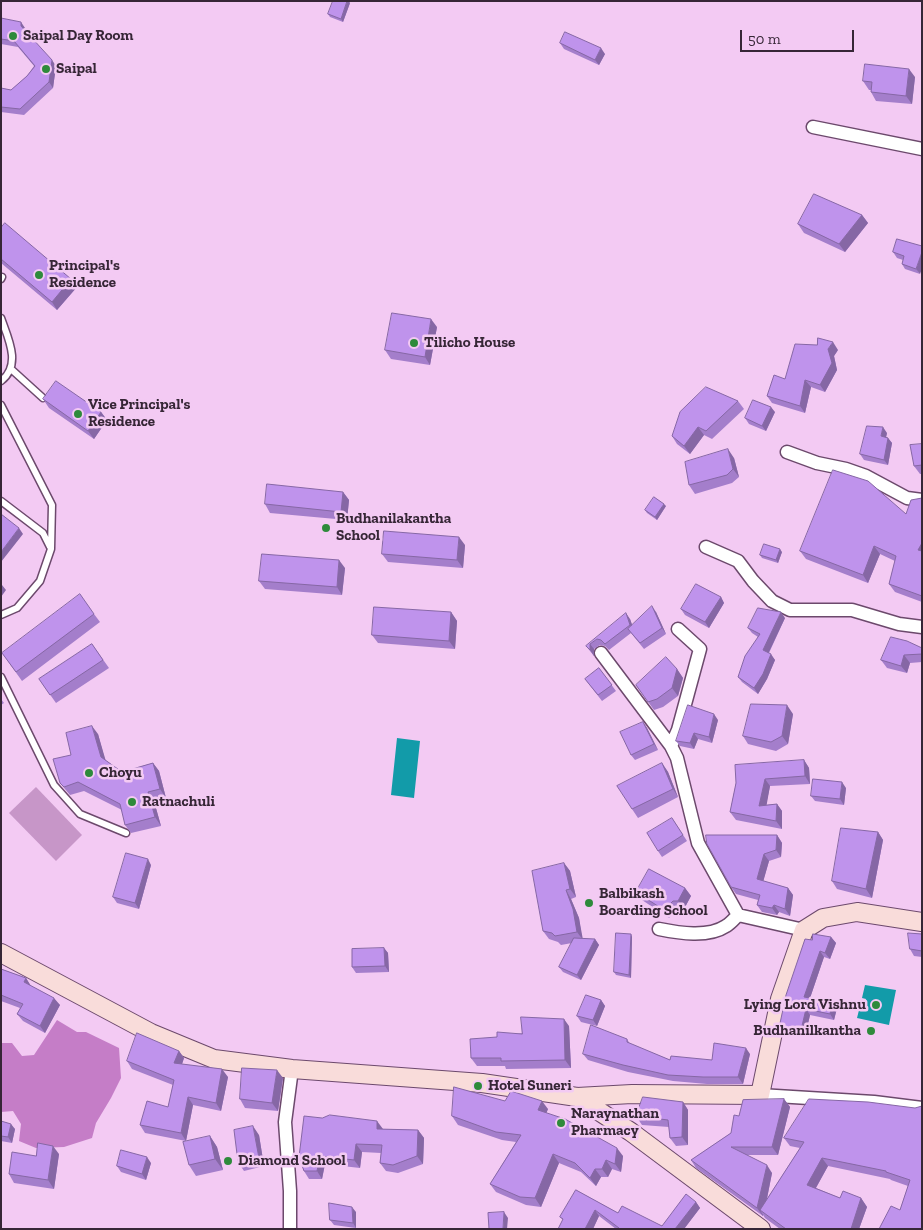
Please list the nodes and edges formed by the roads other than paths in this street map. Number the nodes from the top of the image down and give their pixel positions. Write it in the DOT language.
graph roads {
  1 [pos="814,127"];
  2 [pos="922,149"];
  3 [pos="1,318"];
  4 [pos="11,368"];
  5 [pos="1,380"];
  6 [pos="42,398"];
  7 [pos="1,405"];
  8 [pos="787,452"];
  9 [pos="922,500"];
  10 [pos="1,501"];
  11 [pos="706,547"];
  12 [pos="51,549"];
  13 [pos="1,615"];
  14 [pos="922,627"];
  15 [pos="678,629"];
  16 [pos="601,653"];
  17 [pos="1,677"];
  18 [pos="671,746"];
  19 [pos="126,833"];
  20 [pos="738,915"];
  21 [pos="922,922"];
  22 [pos="659,928"];
  23 [pos="804,930"];
  24 [pos="1,953"];
  25 [pos="292,1069"];
  26 [pos="760,1095"];
  27 [pos="577,1097"];
  28 [pos="922,1108"];
  29 [pos="290,1229"];
  30 [pos="761,1229"];
  1 -- 2 [label="street"];
  3 -- 4 [label="lane"];
  4 -- 5 [label="lane"];
  4 -- 6 [label="lane"];
  7 -- 12 [label="lane"];
  8 -- 9 [label="street"];
  10 -- 12 [label="lane"];
  11 -- 14 [label="street"];
  12 -- 13 [label="lane"];
  15 -- 18 [label="street"];
  16 -- 18 [label="street"];
  17 -- 19 [label="lane"];
  18 -- 20 [label="street"];
  20 -- 22 [label="street"];
  20 -- 23 [label="street"];
  21 -- 23 [label="main road"];
  23 -- 26 [label="main road"];
  24 -- 25 [label="main road"];
  25 -- 27 [label="main road"];
  25 -- 29 [label="street"];
  26 -- 27 [label="main road"];
  26 -- 28 [label="street"];
  27 -- 30 [label="main road"];
}
